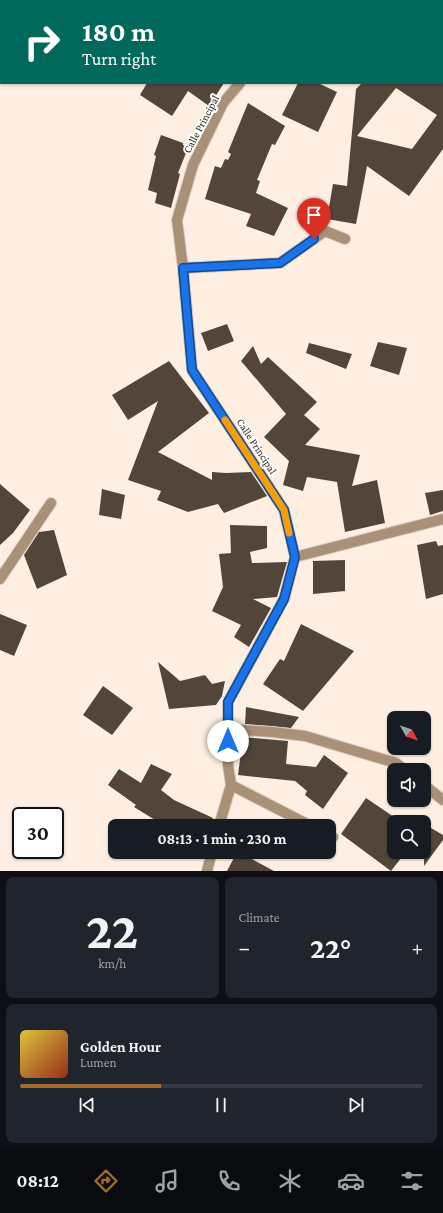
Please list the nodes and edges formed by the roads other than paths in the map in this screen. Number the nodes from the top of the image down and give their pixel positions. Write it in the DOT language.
graph roads {
  1 [pos="239,84"];
  2 [pos="345,239"];
  3 [pos="183,268"];
  4 [pos="50,503"];
  5 [pos="443,519"];
  6 [pos="295,557"];
  7 [pos="0,579"];
  8 [pos="228,729"];
  9 [pos="396,763"];
  10 [pos="230,785"];
  11 [pos="431,791"];
  12 [pos="443,800"];
  13 [pos="221,819"];
  14 [pos="298,819"];
  15 [pos="210,859"];
  16 [pos="207,871"];
  1 -- 3 [label="street, Calle Principal"];
  2 -- 3 [label="street"];
  3 -- 6 [label="street, Calle Principal"];
  4 -- 7 [label="street"];
  5 -- 6 [label="street"];
  6 -- 8 [label="street, Calle Principal"];
  8 -- 9 [label="street"];
  8 -- 10 [label="street, Calle Principal"];
  10 -- 13 [label="street, Calle Principal"];
  10 -- 14 [label="street"];
  11 -- 12 [label="street"];
  15 -- 16 [label="street"];
}
